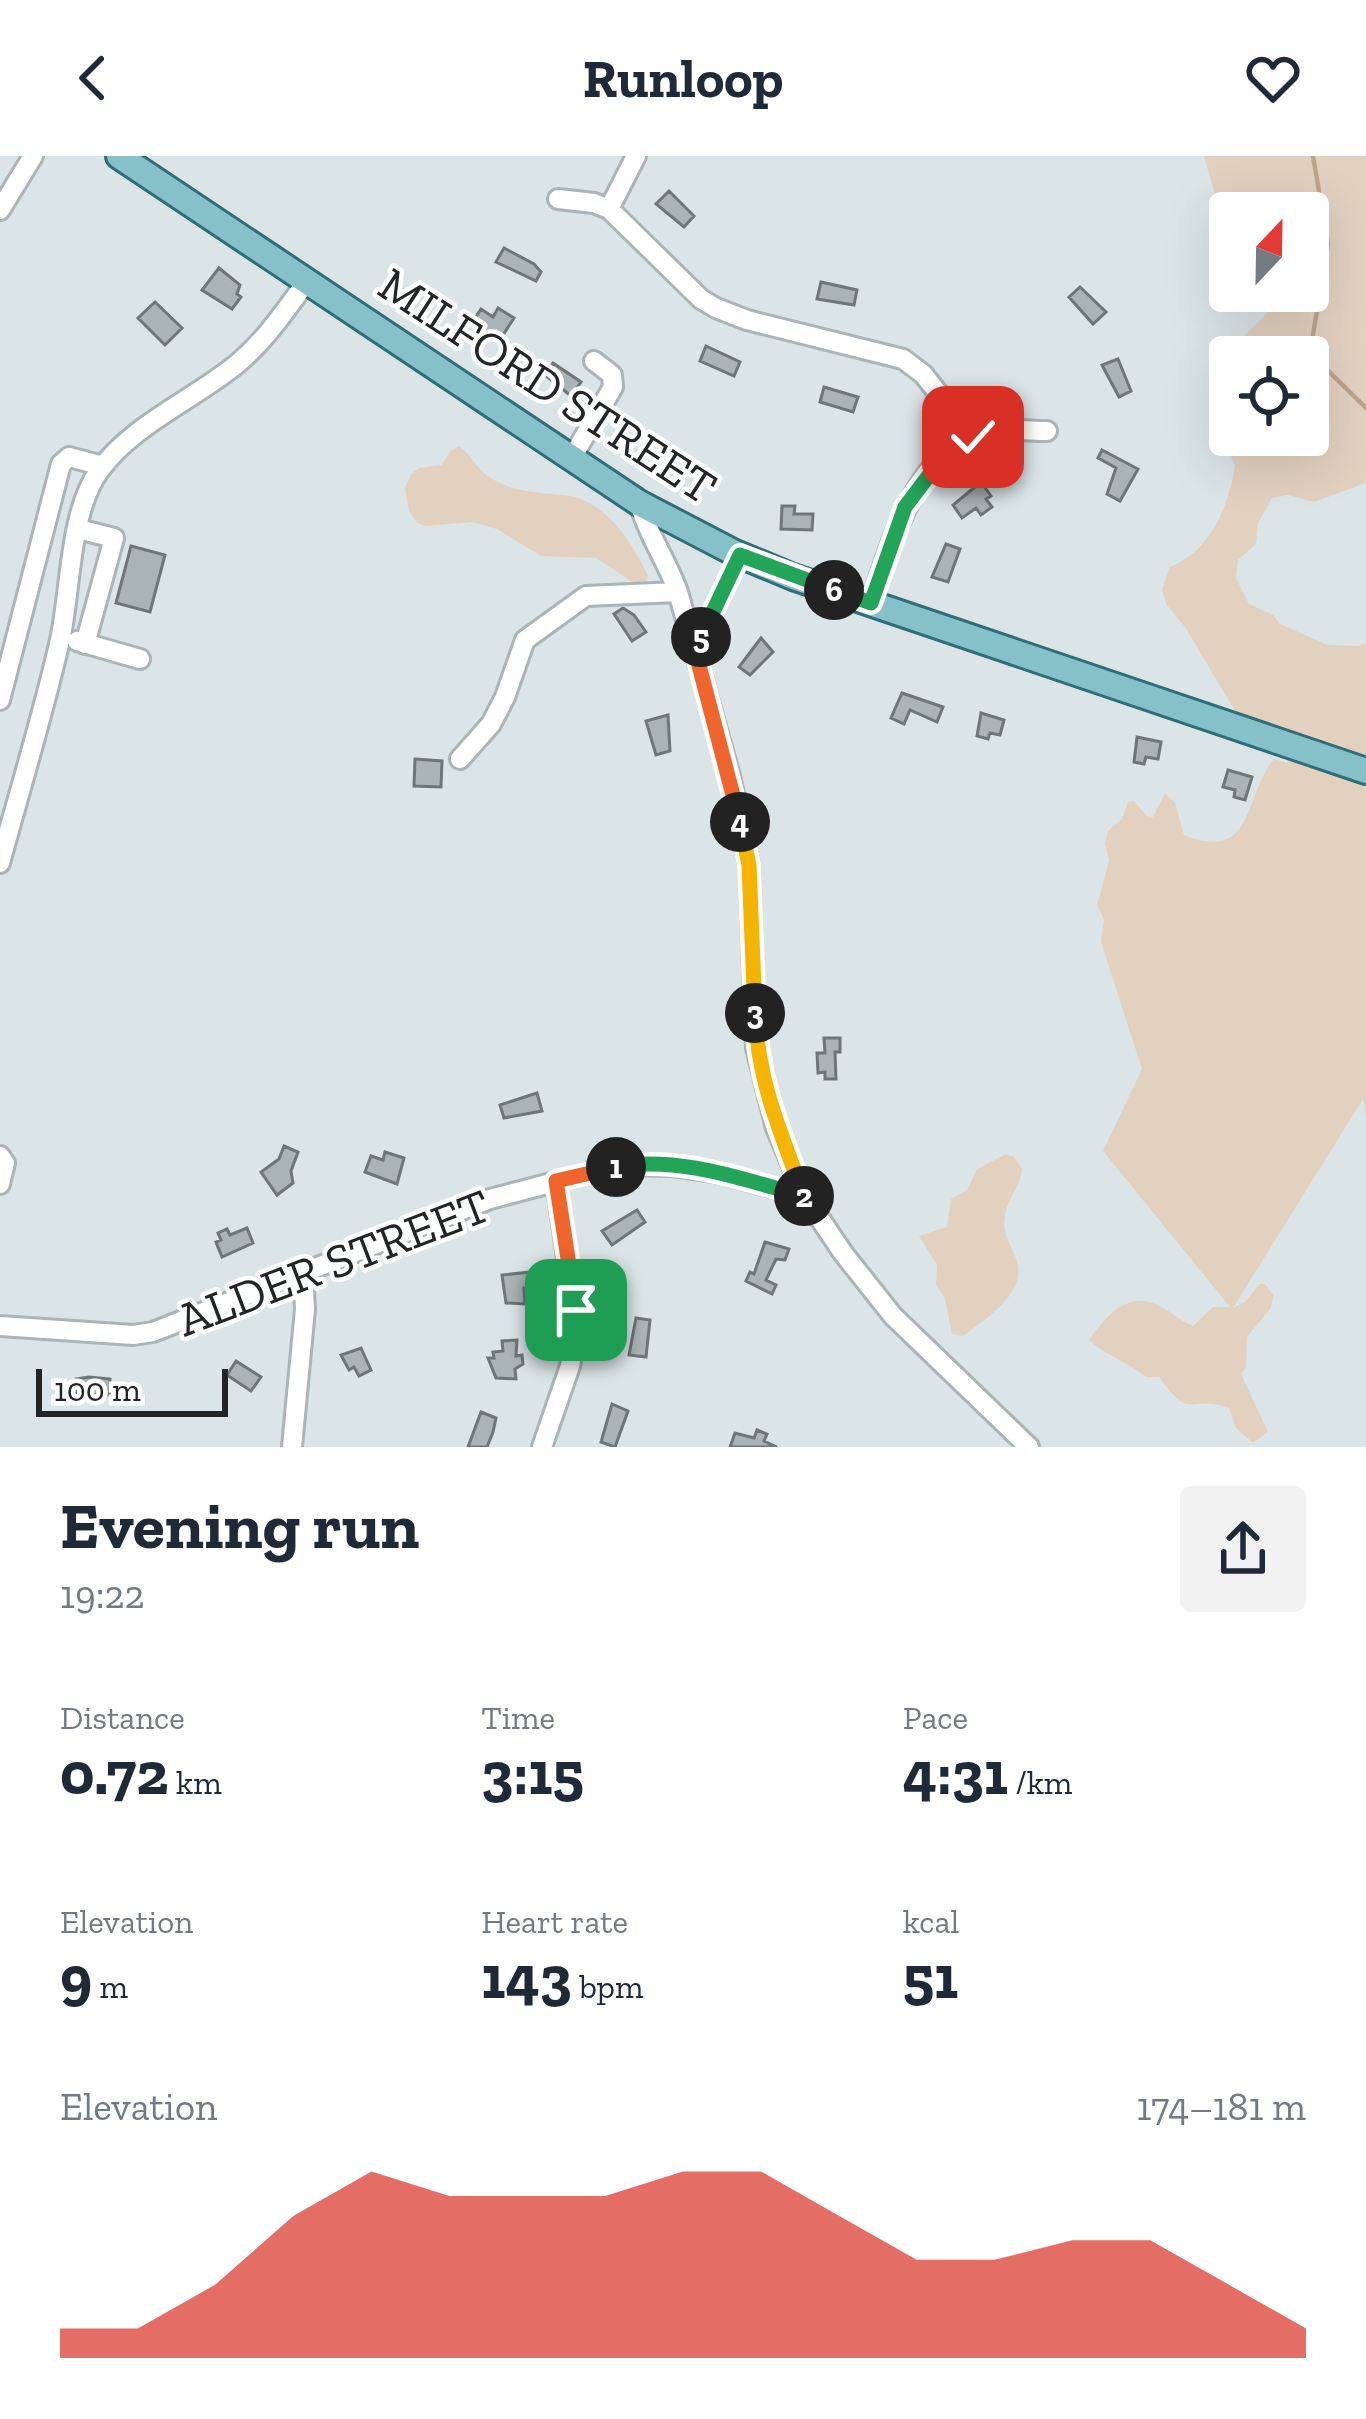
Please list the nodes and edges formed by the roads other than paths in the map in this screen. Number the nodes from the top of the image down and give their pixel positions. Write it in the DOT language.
graph roads {
  1 [pos="32,156"];
  2 [pos="119,156"];
  3 [pos="636,156"];
  4 [pos="558,199"];
  5 [pos="609,209"];
  6 [pos="0,210"];
  7 [pos="308,280"];
  8 [pos="593,361"];
  9 [pos="1047,431"];
  10 [pos="973,437"];
  11 [pos="573,456"];
  12 [pos="103,466"];
  13 [pos="639,503"];
  14 [pos="78,529"];
  15 [pos="740,555"];
  16 [pos="678,592"];
  17 [pos="871,603"];
  18 [pos="61,636"];
  19 [pos="86,644"];
  20 [pos="695,650"];
  21 [pos="140,659"];
  22 [pos="5,667"];
  23 [pos="0,700"];
  24 [pos="460,759"];
  25 [pos="1366,771"];
  26 [pos="4,834"];
  27 [pos="0,863"];
  28 [pos="0,1156"];
  29 [pos="556,1181"];
  30 [pos="0,1184"];
  31 [pos="805,1196"];
  32 [pos="302,1275"];
  33 [pos="0,1326"];
  34 [pos="292,1447"];
  35 [pos="542,1447"];
  36 [pos="1029,1447"];
  1 -- 6 [label="street"];
  2 -- 7 [label="main road, MILFORD STREET"];
  3 -- 5 [label="street"];
  4 -- 5 [label="street"];
  5 -- 10 [label="street"];
  7 -- 11 [label="main road, MILFORD STREET"];
  7 -- 12 [label="street"];
  8 -- 11 [label="street"];
  9 -- 10 [label="street"];
  10 -- 17 [label="street"];
  11 -- 13 [label="main road, MILFORD STREET"];
  12 -- 14 [label="street"];
  12 -- 22 [label="street"];
  13 -- 15 [label="main road, MILFORD STREET"];
  13 -- 16 [label="street"];
  14 -- 18 [label="street"];
  14 -- 19 [label="street"];
  15 -- 17 [label="main road, MILFORD STREET"];
  15 -- 20 [label="street"];
  16 -- 20 [label="street"];
  16 -- 24 [label="street"];
  17 -- 25 [label="main road, MILFORD STREET"];
  18 -- 19 [label="street"];
  18 -- 26 [label="street"];
  19 -- 21 [label="street"];
  20 -- 31 [label="street"];
  22 -- 23 [label="street"];
  26 -- 27 [label="street"];
  28 -- 30 [label="street"];
  29 -- 31 [label="street, ALDER STREET"];
  29 -- 32 [label="street, ALDER STREET"];
  29 -- 35 [label="street"];
  31 -- 36 [label="street"];
  32 -- 33 [label="street, ALDER STREET"];
  32 -- 34 [label="street"];
}
